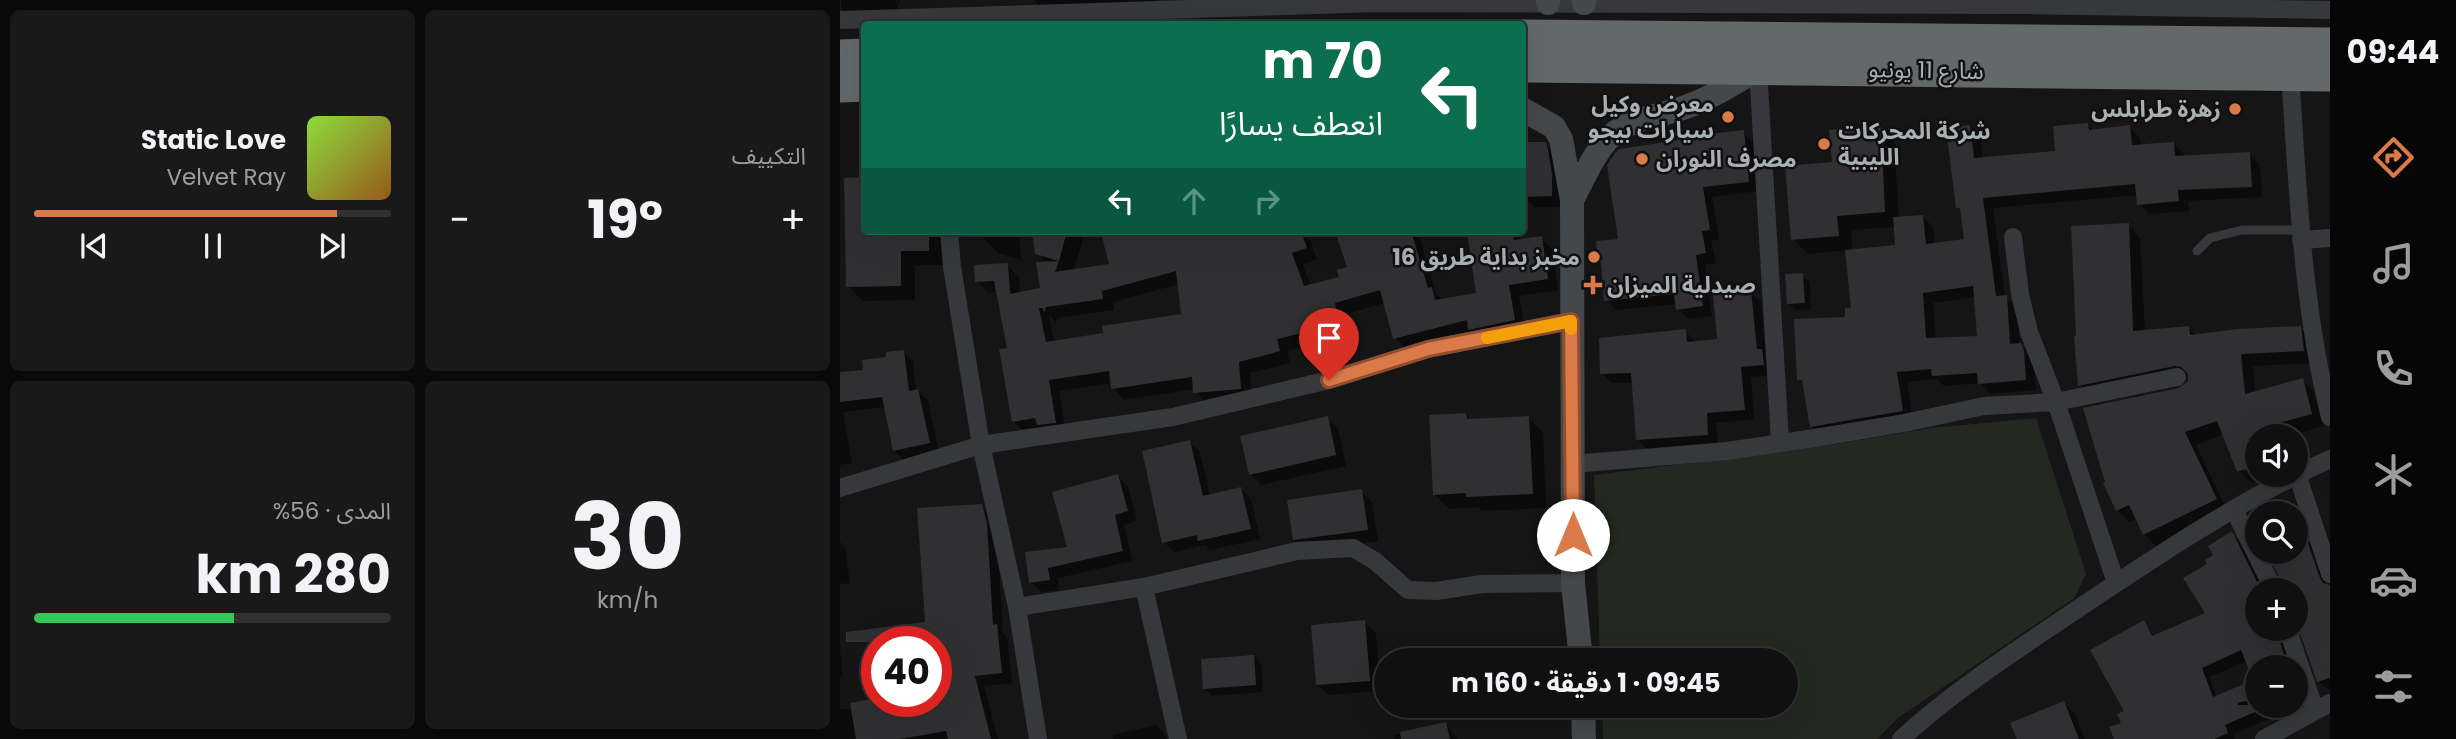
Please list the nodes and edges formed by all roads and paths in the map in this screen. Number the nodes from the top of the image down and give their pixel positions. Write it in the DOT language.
graph roads {
  1 [pos="1548,1"];
  2 [pos="1584,2"];
  3 [pos="2024,2"];
  4 [pos="2150,3"];
  5 [pos="2257,4"];
  6 [pos="1173,5"];
  7 [pos="936,8"];
  8 [pos="2330,10"];
  9 [pos="840,20"];
  10 [pos="1526,36"];
  11 [pos="2330,44"];
  12 [pos="861,55"];
  13 [pos="840,56"];
  14 [pos="1526,66"];
  15 [pos="1758,69"];
  16 [pos="2290,74"];
  17 [pos="2330,75"];
  18 [pos="861,85"];
  19 [pos="840,86"];
  20 [pos="1526,111"];
  21 [pos="1572,200"];
  22 [pos="949,235"];
  23 [pos="2301,235"];
  24 [pos="2013,237"];
  25 [pos="2330,238"];
  26 [pos="2197,251"];
  27 [pos="1571,321"];
  28 [pos="2323,355"];
  29 [pos="2177,377"];
  30 [pos="2056,401"];
  31 [pos="2330,418"];
  32 [pos="1780,441"];
  33 [pos="981,444"];
  34 [pos="2330,459"];
  35 [pos="1573,464"];
  36 [pos="2308,469"];
  37 [pos="2274,487"];
  38 [pos="2301,487"];
  39 [pos="840,488"];
  40 [pos="2234,510"];
  41 [pos="2330,574"];
  42 [pos="2268,578"];
  43 [pos="1573,583"];
  44 [pos="2116,583"];
  45 [pos="1144,587"];
  46 [pos="1017,607"];
  47 [pos="2293,641"];
  48 [pos="1580,648"];
  49 [pos="2322,707"];
  50 [pos="1583,718"];
  51 [pos="2275,736"];
  52 [pos="1038,739"];
  53 [pos="1178,739"];
  54 [pos="1584,739"];
  55 [pos="1901,739"];
  1 -- 2 [label="street"];
  1 -- 6 [label="street"];
  2 -- 3 [label="street"];
  3 -- 4 [label="street"];
  4 -- 5 [label="street"];
  5 -- 8 [label="street"];
  6 -- 7 [label="street"];
  7 -- 9 [label="street"];
  10 -- 11 [label="highway, شارع 11 يونيو"];
  12 -- 13 [label="highway"];
  14 -- 15 [label="highway, شارع 11 يونيو"];
  15 -- 16 [label="highway, شارع 11 يونيو"];
  15 -- 21 [label="street"];
  15 -- 32 [label="street"];
  16 -- 17 [label="highway, شارع 11 يونيو"];
  16 -- 23 [label="street"];
  18 -- 19 [label="highway"];
  20 -- 21 [label="street"];
  21 -- 27 [label="street"];
  22 -- 33 [label="street"];
  23 -- 25 [label="street"];
  23 -- 26 [label="lane"];
  23 -- 28 [label="street"];
  24 -- 30 [label="street"];
  27 -- 33 [label="street"];
  27 -- 35 [label="street"];
  28 -- 31 [label="street"];
  29 -- 30 [label="street"];
  30 -- 32 [label="street"];
  30 -- 44 [label="street"];
  32 -- 35 [label="street"];
  33 -- 39 [label="street"];
  33 -- 46 [label="street"];
  34 -- 36 [label="street"];
  35 -- 43 [label="street"];
  37 -- 40 [label="street"];
  38 -- 41 [label="street"];
  40 -- 42 [label="street"];
  40 -- 44 [label="street"];
  43 -- 45 [label="street"];
  43 -- 48 [label="street"];
  44 -- 55 [label="street"];
  45 -- 46 [label="street"];
  45 -- 53 [label="street"];
  46 -- 52 [label="street"];
  47 -- 49 [label="street"];
  49 -- 51 [label="street"];
  50 -- 54 [label="street"];
}
